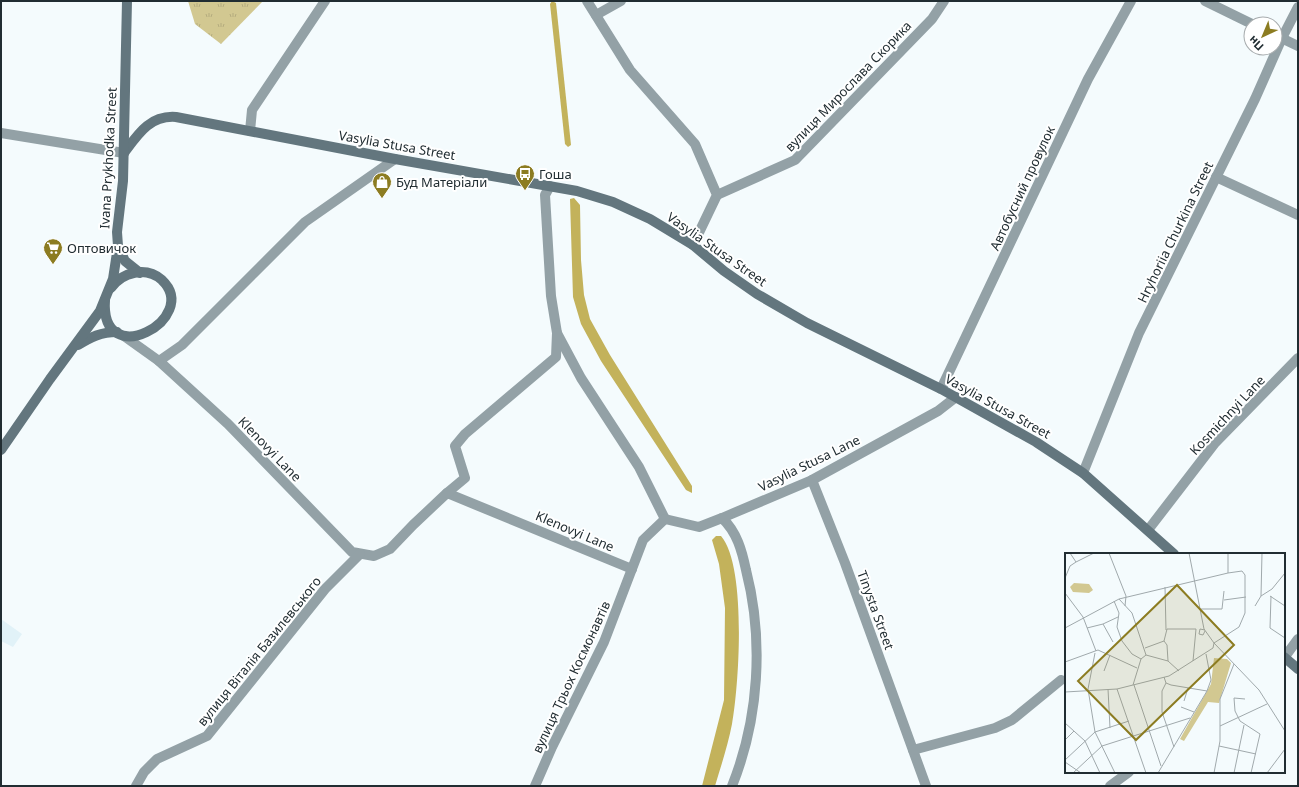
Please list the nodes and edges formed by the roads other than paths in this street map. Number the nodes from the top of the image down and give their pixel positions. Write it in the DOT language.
graph roads {
  1 [pos="127,1"];
  2 [pos="326,1"];
  3 [pos="587,1"];
  4 [pos="621,1"];
  5 [pos="944,1"];
  6 [pos="1131,1"];
  7 [pos="1204,1"];
  8 [pos="1298,7"];
  9 [pos="596,15"];
  10 [pos="1243,20"];
  11 [pos="1283,30"];
  12 [pos="1283,39"];
  13 [pos="1298,46"];
  14 [pos="1271,56"];
  15 [pos="250,131"];
  16 [pos="1,133"];
  17 [pos="124,153"];
  18 [pos="395,159"];
  19 [pos="1216,177"];
  20 [pos="550,186"];
  21 [pos="717,195"];
  22 [pos="1298,215"];
  23 [pos="693,245"];
  24 [pos="118,246"];
  25 [pos="140,273"];
  26 [pos="107,294"];
  27 [pos="557,333"];
  28 [pos="121,334"];
  29 [pos="72,349"];
  30 [pos="1298,358"];
  31 [pos="159,361"];
  32 [pos="941,389"];
  33 [pos="956,397"];
  34 [pos="1,450"];
  35 [pos="1083,473"];
  36 [pos="812,480"];
  37 [pos="448,493"];
  38 [pos="722,518"];
  39 [pos="665,519"];
  40 [pos="1148,530"];
  41 [pos="1173,553"];
  42 [pos="360,554"];
  43 [pos="632,569"];
  44 [pos="1298,639"];
  45 [pos="1285,657"];
  46 [pos="1285,659"];
  47 [pos="1298,669"];
  48 [pos="1061,680"];
  49 [pos="913,750"];
  50 [pos="1128,773"];
  51 [pos="136,786"];
  52 [pos="535,786"];
  53 [pos="732,786"];
  54 [pos="926,786"];
  55 [pos="1110,786"];
  1 -- 17 [label="main road, Ivana Prykhodka Street"];
  2 -- 15 [label="street"];
  3 -- 9 [label="street"];
  4 -- 9 [label="street"];
  5 -- 21 [label="street, вулиця Мирослава Скорика"];
  6 -- 32 [label="street, Автобусний провулок"];
  7 -- 10 [label="street"];
  8 -- 11 [label="street, Hryhoriia Churkina Street"];
  9 -- 21 [label="street"];
  12 -- 13 [label="street"];
  14 -- 19 [label="street, Hryhoriia Churkina Street"];
  15 -- 17 [label="main road, Vasylia Stusa Street"];
  15 -- 18 [label="main road, Vasylia Stusa Street"];
  16 -- 17 [label="street"];
  17 -- 24 [label="main road, Ivana Prykhodka Street"];
  18 -- 20 [label="main road, Vasylia Stusa Street"];
  18 -- 31 [label="street"];
  19 -- 22 [label="street"];
  19 -- 35 [label="street, Hryhoriia Churkina Street"];
  20 -- 23 [label="main road, Vasylia Stusa Street"];
  20 -- 27 [label="street"];
  21 -- 23 [label="street"];
  23 -- 32 [label="main road, Vasylia Stusa Street"];
  24 -- 25 [label="main road"];
  24 -- 26 [label="main road, Ivana Prykhodka Street"];
  25 -- 26 [label="main road"];
  25 -- 28 [label="main road"];
  26 -- 28 [label="main road"];
  26 -- 29 [label="main road, Ivana Prykhodka Street"];
  27 -- 37 [label="street"];
  27 -- 39 [label="street"];
  28 -- 29 [label="main road"];
  28 -- 31 [label="street, Klenovyi Lane"];
  29 -- 34 [label="main road, Ivana Prykhodka Street"];
  30 -- 40 [label="street, Kosmichnyi Lane"];
  31 -- 42 [label="street, Klenovyi Lane"];
  32 -- 33 [label="main road, Vasylia Stusa Street"];
  33 -- 35 [label="main road, Vasylia Stusa Street"];
  33 -- 36 [label="street, Vasylia Stusa Lane"];
  35 -- 40 [label="main road, Vasylia Stusa Street"];
  36 -- 38 [label="street, Vasylia Stusa Lane"];
  36 -- 49 [label="street, Tinysta Street"];
  37 -- 42 [label="street"];
  37 -- 43 [label="street, Klenovyi Lane"];
  38 -- 39 [label="street, Vasylia Stusa Lane"];
  38 -- 53 [label="street"];
  39 -- 43 [label="street, вулиця Трьох Космонавтів"];
  40 -- 41 [label="main road, Vasylia Stusa Street"];
  42 -- 51 [label="street, вулиця Віталія Базилевського"];
  43 -- 52 [label="street, вулиця Трьох Космонавтів"];
  44 -- 45 [label="street"];
  46 -- 47 [label="main road"];
  48 -- 49 [label="street"];
  49 -- 54 [label="street, Tinysta Street"];
  50 -- 55 [label="street"];
}
